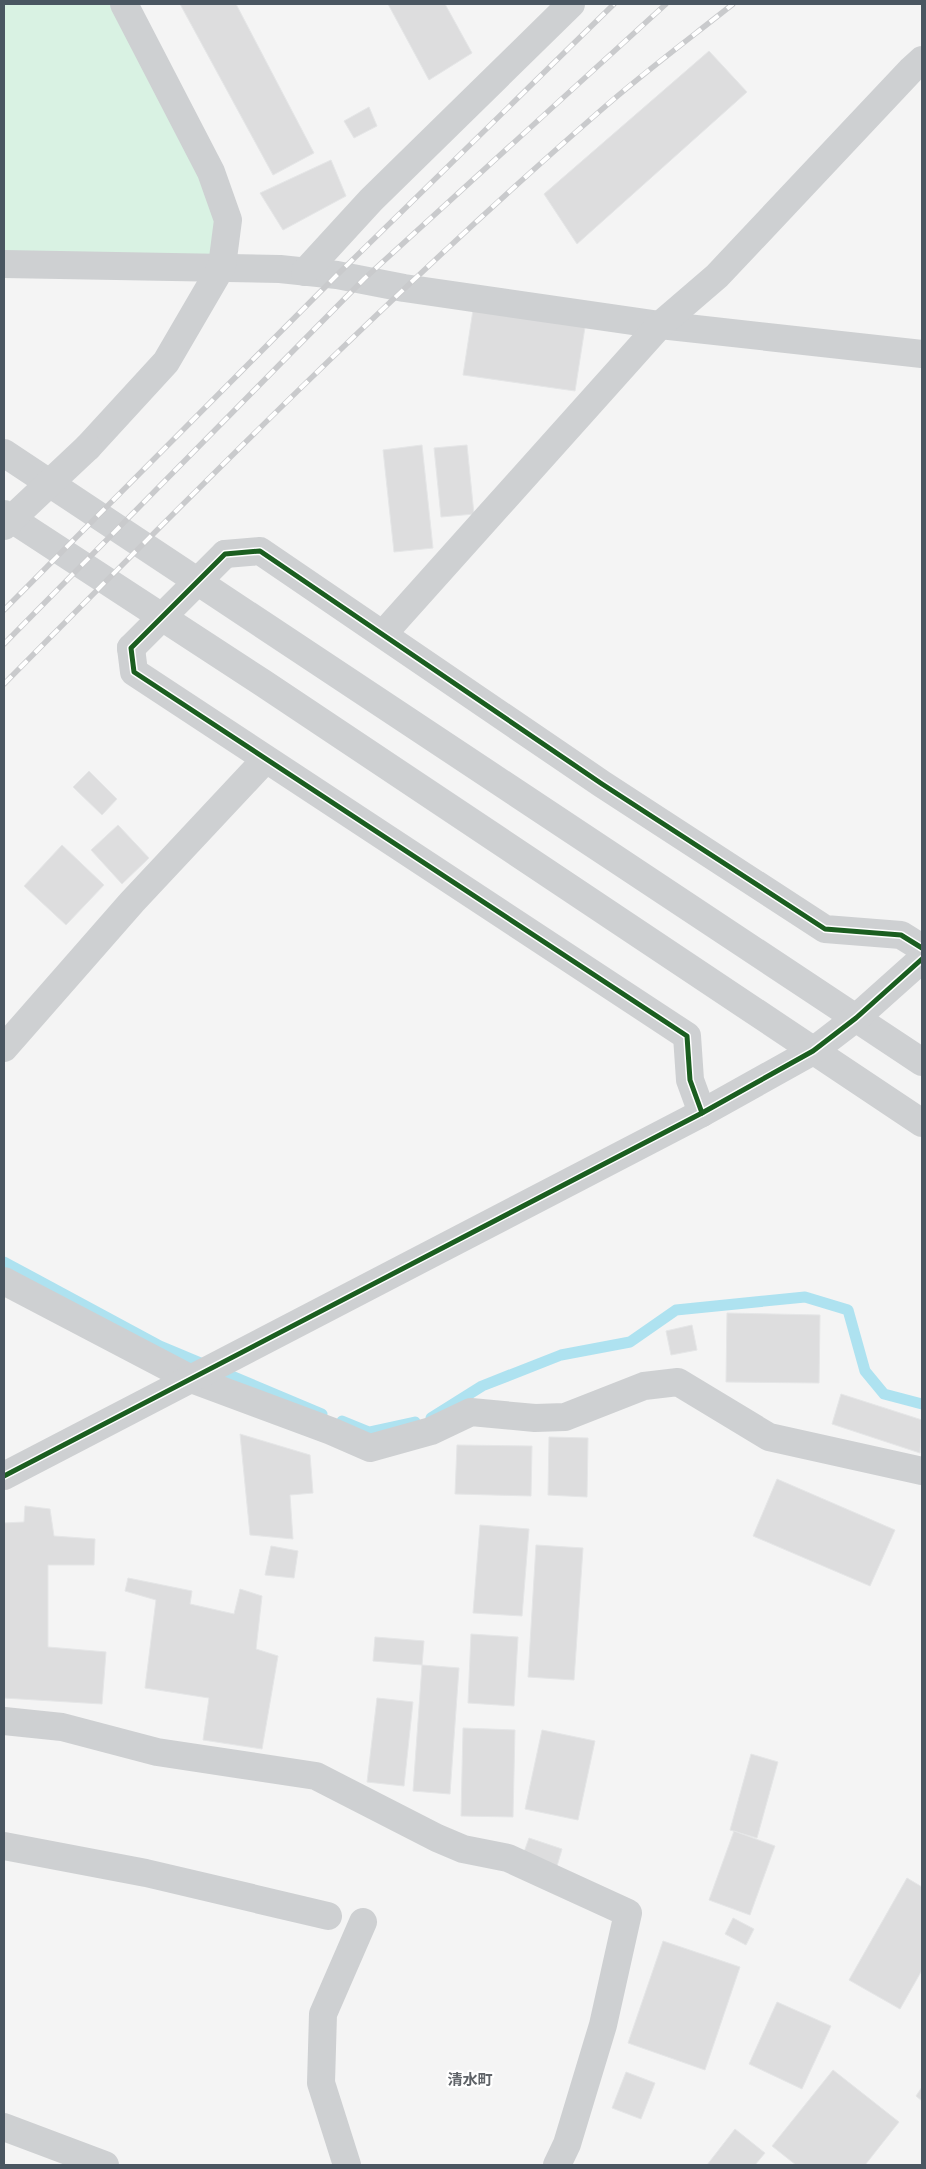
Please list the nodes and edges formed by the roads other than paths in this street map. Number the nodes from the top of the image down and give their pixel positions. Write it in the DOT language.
graph roads {
  1 [pos="124,4"];
  2 [pos="571,4"];
  3 [pos="922,60"];
  4 [pos="4,264"];
  5 [pos="222,266"];
  6 [pos="305,272"];
  7 [pos="660,325"];
  8 [pos="922,354"];
  9 [pos="4,454"];
  10 [pos="4,514"];
  11 [pos="4,526"];
  12 [pos="384,633"];
  13 [pos="265,760"];
  14 [pos="922,948"];
  15 [pos="922,959"];
  16 [pos="856,1018"];
  17 [pos="4,1048"];
  18 [pos="814,1051"];
  19 [pos="922,1062"];
  20 [pos="702,1114"];
  21 [pos="922,1123"];
  22 [pos="4,1281"];
  23 [pos="191,1379"];
  24 [pos="922,1471"];
  25 [pos="4,1476"];
  26 [pos="4,1721"];
  27 [pos="4,1846"];
  28 [pos="328,1916"];
  29 [pos="363,1922"];
  30 [pos="4,2127"];
  31 [pos="105,2165"];
  32 [pos="347,2165"];
  33 [pos="557,2165"];
  1 -- 5 [label="street"];
  2 -- 6 [label="street"];
  3 -- 7 [label="street"];
  4 -- 5 [label="street"];
  5 -- 6 [label="street"];
  5 -- 11 [label="street, bridge"];
  6 -- 7 [label="street"];
  7 -- 8 [label="street"];
  7 -- 12 [label="street"];
  9 -- 16 [label="street"];
  10 -- 18 [label="street"];
  12 -- 13 [label="street, bridge"];
  12 -- 14 [label="street"];
  13 -- 17 [label="street"];
  13 -- 20 [label="street"];
  15 -- 16 [label="street"];
  16 -- 18 [label="street"];
  16 -- 19 [label="street"];
  18 -- 20 [label="street"];
  18 -- 21 [label="street"];
  20 -- 23 [label="street"];
  22 -- 23 [label="street"];
  23 -- 24 [label="street"];
  23 -- 25 [label="street"];
  26 -- 33 [label="street"];
  27 -- 28 [label="street"];
  29 -- 32 [label="street"];
  30 -- 31 [label="street"];
}
